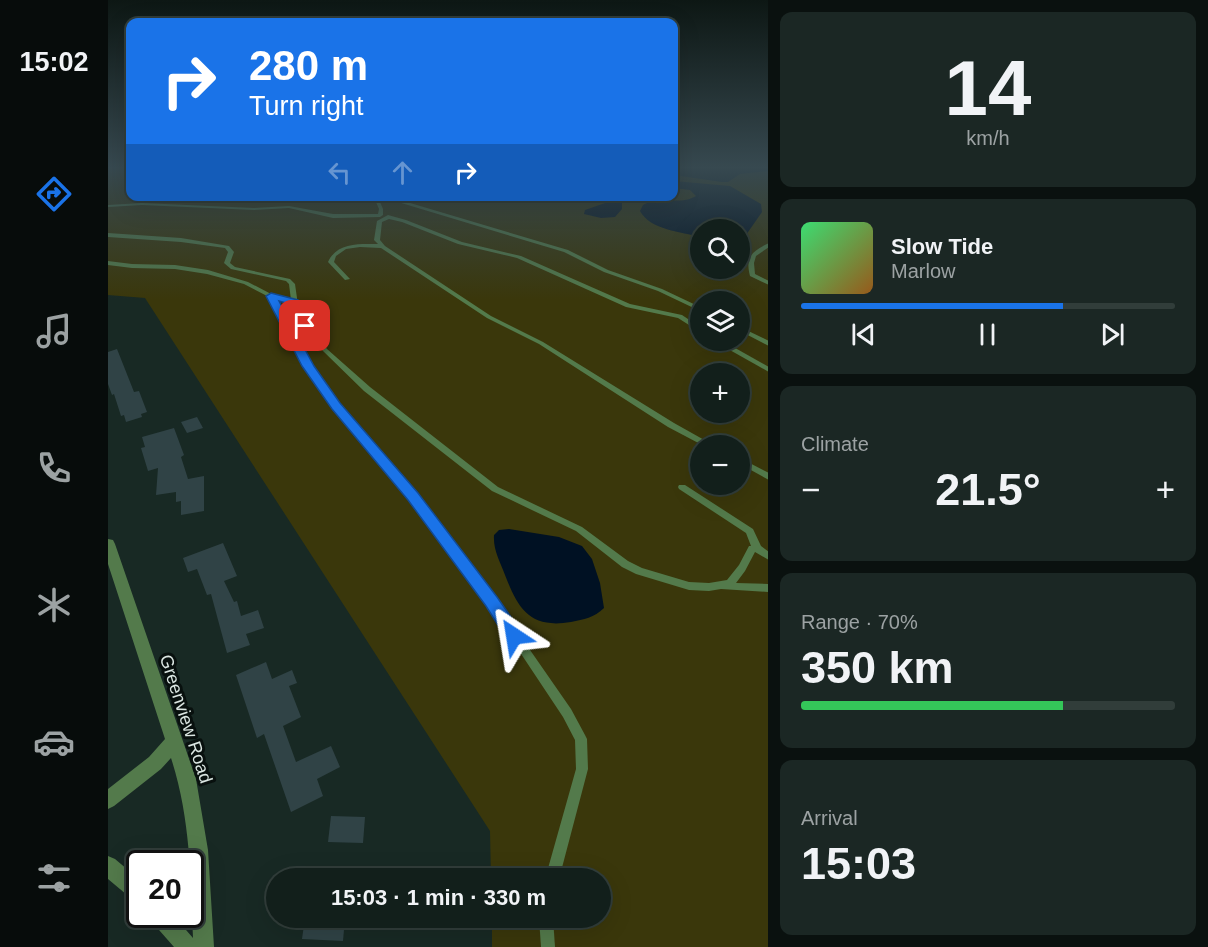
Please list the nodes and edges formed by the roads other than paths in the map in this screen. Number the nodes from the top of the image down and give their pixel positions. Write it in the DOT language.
graph roads {
  1 [pos="310,211"];
  2 [pos="381,211"];
  3 [pos="433,211"];
  4 [pos="382,216"];
  5 [pos="108,236"];
  6 [pos="768,245"];
  7 [pos="381,246"];
  8 [pos="108,263"];
  9 [pos="347,279"];
  10 [pos="768,283"];
  11 [pos="271,296"];
  12 [pos="294,303"];
  13 [pos="690,304"];
  14 [pos="690,323"];
  15 [pos="750,334"];
  16 [pos="768,344"];
  17 [pos="734,351"];
  18 [pos="768,370"];
  19 [pos="690,435"];
  20 [pos="750,467"];
  21 [pos="768,477"];
  22 [pos="682,487"];
  23 [pos="108,544"];
  24 [pos="757,548"];
  25 [pos="768,557"];
  26 [pos="720,586"];
  27 [pos="768,588"];
  28 [pos="174,742"];
  29 [pos="108,800"];
  30 [pos="108,866"];
  31 [pos="555,868"];
  32 [pos="126,881"];
  33 [pos="171,928"];
  34 [pos="547,928"];
  35 [pos="188,947"];
  36 [pos="204,947"];
  37 [pos="548,947"];
  1 -- 4 [label="lane"];
  2 -- 4 [label="lane"];
  3 -- 13 [label="lane"];
  4 -- 7 [label="lane"];
  4 -- 14 [label="lane"];
  5 -- 12 [label="lane"];
  6 -- 10 [label="lane"];
  7 -- 9 [label="lane"];
  7 -- 19 [label="lane"];
  8 -- 11 [label="lane"];
  11 -- 12 [label="lane"];
  11 -- 31 [label="lane"];
  12 -- 26 [label="lane"];
  15 -- 16 [label="lane"];
  17 -- 18 [label="lane"];
  20 -- 21 [label="lane"];
  22 -- 24 [label="lane"];
  23 -- 28 [label="street, Greenview Road"];
  24 -- 25 [label="lane"];
  24 -- 26 [label="lane"];
  26 -- 27 [label="lane"];
  28 -- 29 [label="street"];
  28 -- 36 [label="street, Greenview Road"];
  30 -- 32 [label="street"];
  33 -- 35 [label="street"];
  34 -- 37 [label="lane"];
}
